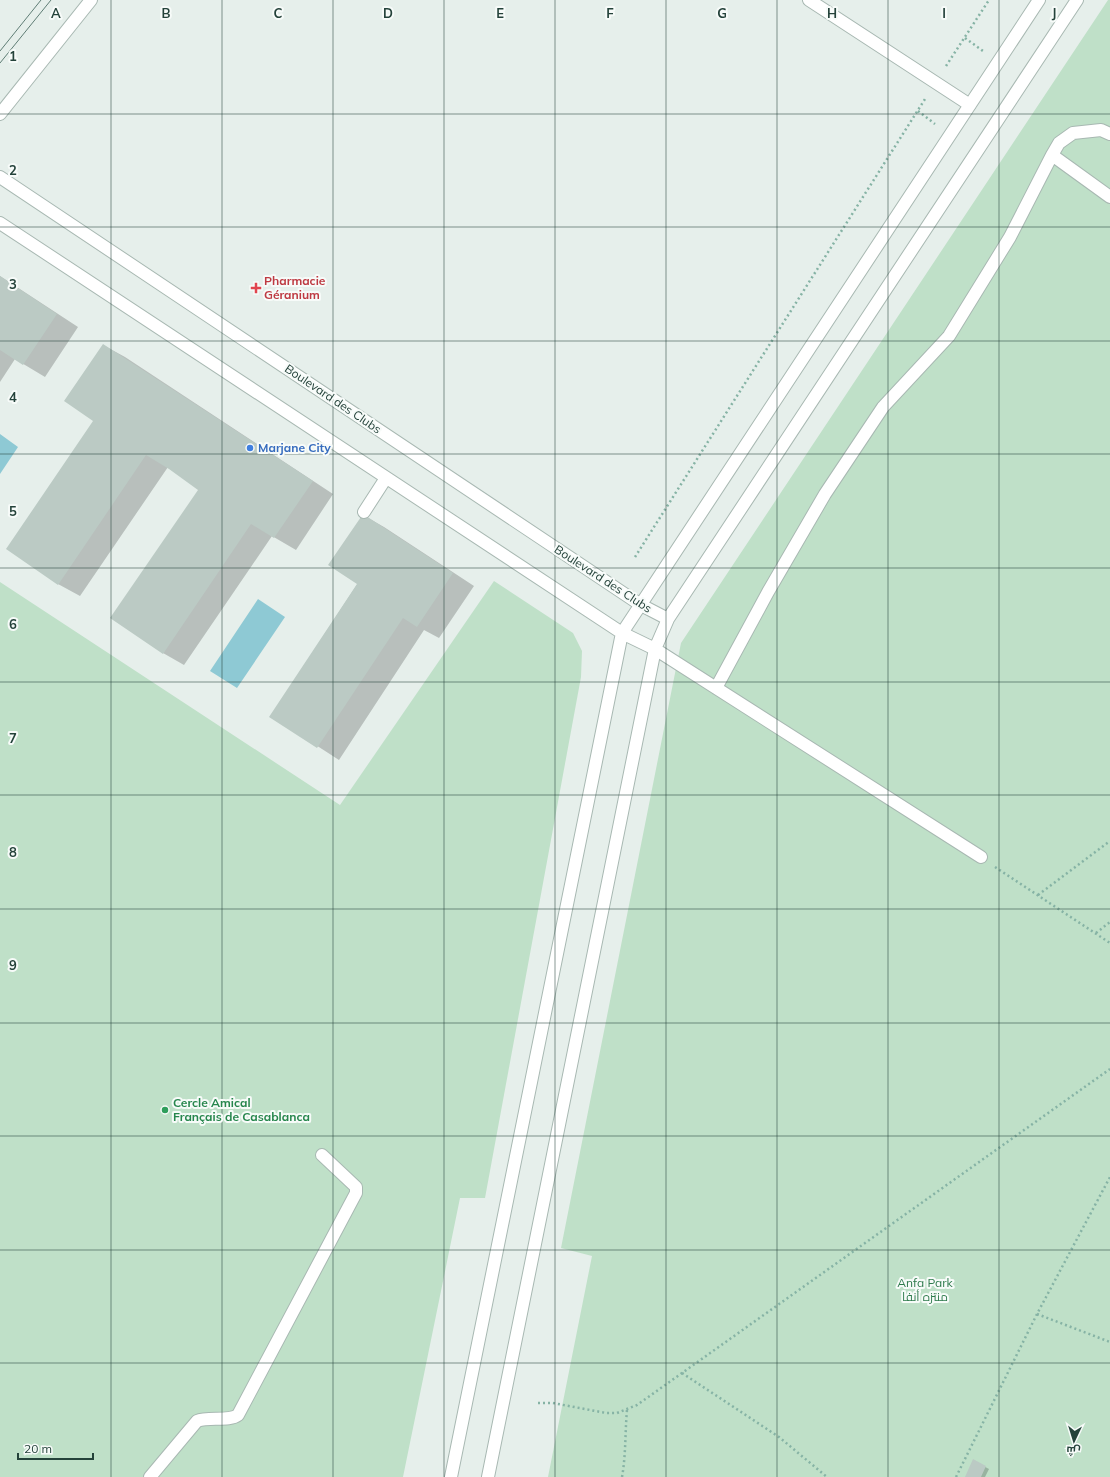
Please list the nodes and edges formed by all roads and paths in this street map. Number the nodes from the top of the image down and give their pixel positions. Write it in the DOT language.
graph roads {
  1 [pos="91,0"];
  2 [pos="809,0"];
  3 [pos="989,0"];
  4 [pos="1039,0"];
  5 [pos="1077,0"];
  6 [pos="936,82"];
  7 [pos="970,105"];
  8 [pos="0,114"];
  9 [pos="1110,134"];
  10 [pos="1052,155"];
  11 [pos="0,176"];
  12 [pos="1110,197"];
  13 [pos="0,223"];
  14 [pos="386,478"];
  15 [pos="364,512"];
  16 [pos="636,557"];
  17 [pos="640,605"];
  18 [pos="668,619"];
  19 [pos="622,633"];
  20 [pos="655,649"];
  21 [pos="716,688"];
  22 [pos="1110,841"];
  23 [pos="981,857"];
  24 [pos="1038,895"];
  25 [pos="1110,922"];
  26 [pos="1096,933"];
  27 [pos="1110,943"];
  28 [pos="1110,1070"];
  29 [pos="322,1155"];
  30 [pos="1110,1177"];
  31 [pos="1037,1314"];
  32 [pos="1110,1342"];
  33 [pos="682,1373"];
  34 [pos="538,1402"];
  35 [pos="627,1410"];
  36 [pos="150,1477"];
  37 [pos="451,1477"];
  38 [pos="488,1477"];
  39 [pos="622,1477"];
  40 [pos="827,1477"];
  41 [pos="956,1477"];
  1 -- 8 [label="street"];
  2 -- 6 [label="street"];
  3 -- 6 [label="path"];
  4 -- 7 [label="street"];
  5 -- 18 [label="street"];
  6 -- 7 [label="street"];
  6 -- 16 [label="path"];
  7 -- 17 [label="street"];
  9 -- 10 [label="street"];
  10 -- 12 [label="street"];
  10 -- 21 [label="street"];
  11 -- 17 [label="street, Boulevard des Clubs"];
  13 -- 14 [label="street"];
  14 -- 15 [label="street"];
  14 -- 19 [label="street"];
  17 -- 18 [label="street, Boulevard des Clubs"];
  17 -- 19 [label="street"];
  18 -- 20 [label="street"];
  19 -- 20 [label="street"];
  19 -- 37 [label="street"];
  20 -- 21 [label="street"];
  20 -- 38 [label="street"];
  21 -- 23 [label="street"];
  22 -- 24 [label="path"];
  23 -- 24 [label="path"];
  24 -- 26 [label="path"];
  25 -- 26 [label="path"];
  26 -- 27 [label="path"];
  28 -- 33 [label="path"];
  29 -- 36 [label="street"];
  30 -- 31 [label="path"];
  31 -- 32 [label="path"];
  31 -- 41 [label="path"];
  33 -- 35 [label="path"];
  33 -- 40 [label="path"];
  34 -- 35 [label="path"];
  35 -- 39 [label="path"];
}
